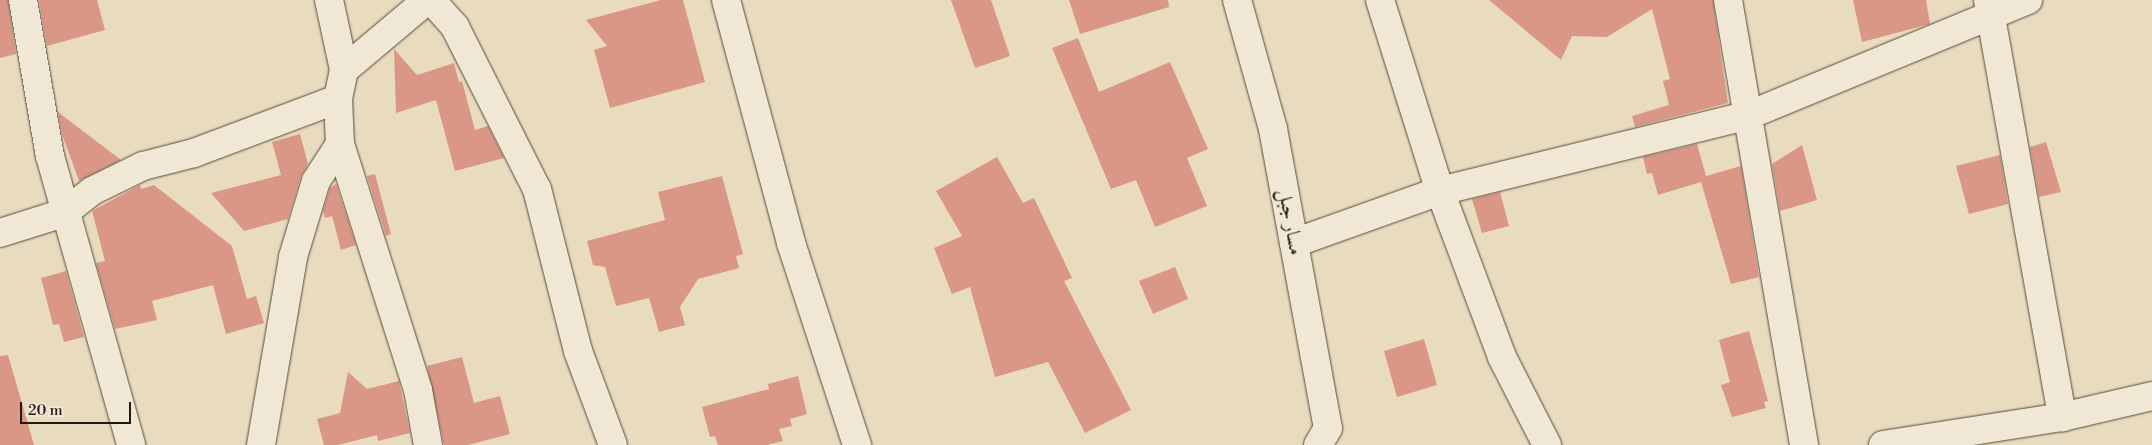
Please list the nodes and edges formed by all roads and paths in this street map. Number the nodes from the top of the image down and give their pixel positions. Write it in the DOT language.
graph roads {
  1 [pos="23,0"];
  2 [pos="329,0"];
  3 [pos="429,0"];
  4 [pos="726,0"];
  5 [pos="1237,0"];
  6 [pos="1380,0"];
  7 [pos="1728,0"];
  8 [pos="2028,0"];
  9 [pos="1990,7"];
  10 [pos="344,70"];
  11 [pos="338,99"];
  12 [pos="1749,115"];
  13 [pos="340,144"];
  14 [pos="1440,190"];
  15 [pos="64,213"];
  16 [pos="0,233"];
  17 [pos="1294,243"];
  18 [pos="2152,396"];
  19 [pos="2062,417"];
  20 [pos="131,445"];
  21 [pos="261,445"];
  22 [pos="428,445"];
  23 [pos="613,445"];
  24 [pos="857,445"];
  25 [pos="1318,445"];
  26 [pos="1547,445"];
  27 [pos="1804,445"];
  28 [pos="1883,445"];
  1 -- 15 [label="street"];
  2 -- 10 [label="street"];
  3 -- 10 [label="street"];
  3 -- 23 [label="street"];
  4 -- 24 [label="street"];
  5 -- 17 [label="street, مسار جبل"];
  6 -- 14 [label="street"];
  7 -- 12 [label="street"];
  8 -- 9 [label="street"];
  9 -- 12 [label="street"];
  9 -- 19 [label="street"];
  10 -- 11 [label="street"];
  11 -- 13 [label="street"];
  11 -- 15 [label="street"];
  12 -- 14 [label="street"];
  12 -- 27 [label="street"];
  13 -- 21 [label="street"];
  13 -- 22 [label="street"];
  14 -- 17 [label="street"];
  14 -- 26 [label="street"];
  15 -- 16 [label="street"];
  15 -- 20 [label="street"];
  17 -- 25 [label="street, مسار جبل"];
  18 -- 19 [label="street"];
  19 -- 28 [label="street"];
}
